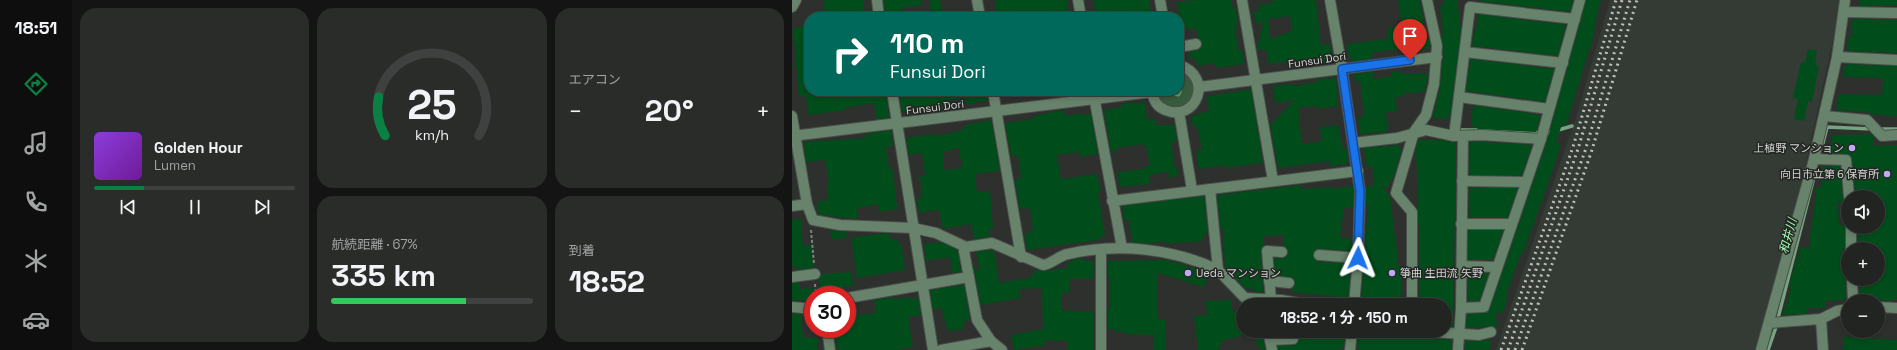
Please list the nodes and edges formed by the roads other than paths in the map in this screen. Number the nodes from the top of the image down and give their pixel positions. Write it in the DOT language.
graph roads {
  1 [pos="796,0"];
  2 [pos="876,0"];
  3 [pos="977,0"];
  4 [pos="1078,0"];
  5 [pos="1160,0"];
  6 [pos="1242,0"];
  7 [pos="1330,0"];
  8 [pos="1428,0"];
  9 [pos="1580,0"];
  10 [pos="1846,0"];
  11 [pos="1502,5"];
  12 [pos="792,7"];
  13 [pos="878,12"];
  14 [pos="979,12"];
  15 [pos="1080,12"];
  16 [pos="1162,12"];
  17 [pos="1844,12"];
  18 [pos="1897,13"];
  19 [pos="1575,19"];
  20 [pos="1196,44"];
  21 [pos="1184,46"];
  22 [pos="1465,52"];
  23 [pos="1437,57"];
  24 [pos="1837,57"];
  25 [pos="1897,60"];
  26 [pos="1563,62"];
  27 [pos="1184,68"];
  28 [pos="1342,69"];
  29 [pos="1256,80"];
  30 [pos="1199,87"];
  31 [pos="893,96"];
  32 [pos="994,96"];
  33 [pos="1088,96"];
  34 [pos="1094,96"];
  35 [pos="1153,96"];
  36 [pos="1459,97"];
  37 [pos="1549,109"];
  38 [pos="997,112"];
  39 [pos="1179,112"];
  40 [pos="792,116"];
  41 [pos="1824,116"];
  42 [pos="897,123"];
  43 [pos="1414,132"];
  44 [pos="1897,135"];
  45 [pos="794,136"];
  46 [pos="1459,136"];
  47 [pos="1540,139"];
  48 [pos="1353,143"];
  49 [pos="1814,159"];
  50 [pos="1358,171"];
  51 [pos="1273,181"];
  52 [pos="1462,181"];
  53 [pos="1526,182"];
  54 [pos="1210,189"];
  55 [pos="1192,190"];
  56 [pos="1848,190"];
  57 [pos="1112,201"];
  58 [pos="807,204"];
  59 [pos="792,206"];
  60 [pos="1462,224"];
  61 [pos="1511,224"];
  62 [pos="913,228"];
  63 [pos="966,247"];
  64 [pos="1122,248"];
  65 [pos="1102,250"];
  66 [pos="1282,252"];
  67 [pos="1319,255"];
  68 [pos="1021,257"];
  69 [pos="1358,258"];
  70 [pos="1462,266"];
  71 [pos="1497,267"];
  72 [pos="1218,270"];
  73 [pos="815,274"];
  74 [pos="792,277"];
  75 [pos="969,277"];
  76 [pos="1270,281"];
  77 [pos="1290,284"];
  78 [pos="923,286"];
  79 [pos="856,297"];
  80 [pos="1245,298"];
  81 [pos="1271,298"];
  82 [pos="1355,298"];
  83 [pos="1412,298"];
  84 [pos="792,307"];
  85 [pos="1885,307"];
  86 [pos="804,308"];
  87 [pos="1461,308"];
  88 [pos="1897,308"];
  89 [pos="1841,310"];
  90 [pos="1821,319"];
  91 [pos="1769,323"];
  92 [pos="1491,332"];
  93 [pos="1452,333"];
  94 [pos="1460,333"];
  95 [pos="828,338"];
  96 [pos="1351,338"];
  97 [pos="1293,339"];
  98 [pos="1270,340"];
  99 [pos="991,341"];
  100 [pos="830,350"];
  101 [pos="933,350"];
  102 [pos="942,350"];
  103 [pos="1002,350"];
  104 [pos="1101,350"];
  105 [pos="1350,350"];
  106 [pos="1458,350"];
  107 [pos="1761,350"];
  108 [pos="1823,350"];
  1 -- 12 [label="street"];
  2 -- 13 [label="street"];
  3 -- 14 [label="street"];
  4 -- 15 [label="street"];
  5 -- 16 [label="street"];
  6 -- 29 [label="street"];
  7 -- 28 [label="street"];
  8 -- 23 [label="street"];
  9 -- 19 [label="street"];
  10 -- 17 [label="street"];
  11 -- 19 [label="street"];
  11 -- 22 [label="street"];
  17 -- 18 [label="street"];
  17 -- 24 [label="street"];
  19 -- 26 [label="street"];
  20 -- 21 [label="street"];
  22 -- 26 [label="street"];
  22 -- 36 [label="street"];
  23 -- 28 [label="street, Funsui Dori"];
  23 -- 43 [label="street"];
  24 -- 25 [label="street"];
  24 -- 41 [label="street"];
  26 -- 37 [label="street"];
  27 -- 30 [label="street"];
  28 -- 29 [label="street, Funsui Dori"];
  28 -- 48 [label="street"];
  29 -- 30 [label="street, Funsui Dori"];
  29 -- 51 [label="street"];
  30 -- 39 [label="street"];
  31 -- 42 [label="street"];
  32 -- 38 [label="street"];
  33 -- 38 [label="street, Funsui Dori"];
  34 -- 57 [label="street"];
  35 -- 39 [label="street"];
  36 -- 37 [label="street"];
  36 -- 46 [label="street"];
  37 -- 47 [label="street"];
  38 -- 42 [label="street, Funsui Dori"];
  38 -- 68 [label="street"];
  39 -- 55 [label="street"];
  40 -- 45 [label="street"];
  41 -- 44 [label="street"];
  41 -- 49 [label="street"];
  42 -- 45 [label="street, Funsui Dori"];
  42 -- 62 [label="street"];
  43 -- 46 [label="street"];
  43 -- 48 [label="street"];
  43 -- 83 [label="street"];
  45 -- 58 [label="street"];
  46 -- 47 [label="street"];
  46 -- 52 [label="street"];
  47 -- 53 [label="street"];
  48 -- 50 [label="street"];
  49 -- 56 [label="street"];
  49 -- 91 [label="street"];
  50 -- 51 [label="street"];
  50 -- 69 [label="street"];
  51 -- 54 [label="street"];
  52 -- 53 [label="street"];
  52 -- 60 [label="street"];
  53 -- 61 [label="street"];
  54 -- 55 [label="street"];
  54 -- 72 [label="street"];
  55 -- 57 [label="street"];
  57 -- 64 [label="street"];
  58 -- 59 [label="street"];
  58 -- 62 [label="street"];
  60 -- 61 [label="street"];
  60 -- 70 [label="street"];
  61 -- 71 [label="street"];
  62 -- 63 [label="street"];
  62 -- 78 [label="street"];
  63 -- 68 [label="street"];
  63 -- 75 [label="street"];
  64 -- 65 [label="street"];
  64 -- 72 [label="street"];
  65 -- 68 [label="street"];
  65 -- 104 [label="street"];
  66 -- 76 [label="street"];
  67 -- 69 [label="street"];
  69 -- 82 [label="street"];
  70 -- 71 [label="street"];
  70 -- 87 [label="street"];
  71 -- 87 [label="street"];
  72 -- 80 [label="street"];
  73 -- 74 [label="street"];
  75 -- 78 [label="street"];
  75 -- 99 [label="street"];
  76 -- 77 [label="street"];
  76 -- 81 [label="street"];
  78 -- 79 [label="street"];
  78 -- 101 [label="street"];
  84 -- 86 [label="street"];
  85 -- 88 [label="street"];
  87 -- 94 [label="street"];
  89 -- 90 [label="street"];
  90 -- 91 [label="street"];
  90 -- 108 [label="street"];
  91 -- 107 [label="street"];
  92 -- 94 [label="street"];
  93 -- 94 [label="street"];
  94 -- 106 [label="street"];
  95 -- 100 [label="street"];
  96 -- 105 [label="street"];
  97 -- 98 [label="street"];
  99 -- 102 [label="street"];
  99 -- 103 [label="street"];
}
